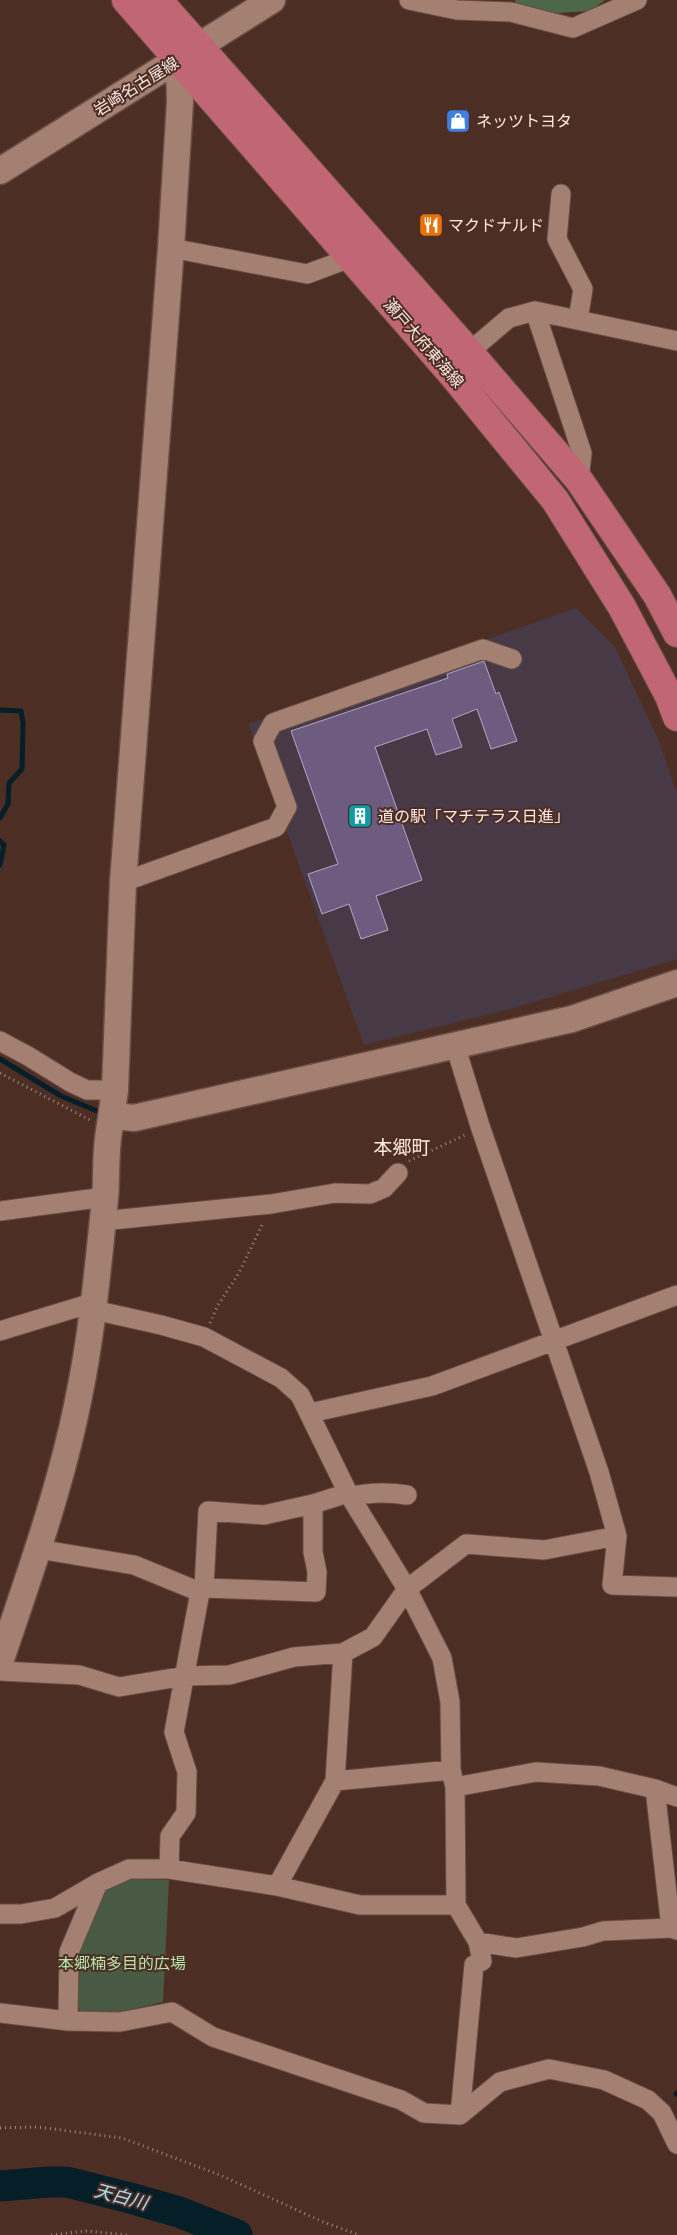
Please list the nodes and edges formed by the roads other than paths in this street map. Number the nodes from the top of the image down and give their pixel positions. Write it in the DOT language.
graph roads {
  1 [pos="126,0"];
  2 [pos="158,0"];
  3 [pos="272,0"];
  4 [pos="409,0"];
  5 [pos="637,0"];
  6 [pos="189,53"];
  7 [pos="0,171"];
  8 [pos="561,194"];
  9 [pos="171,248"];
  10 [pos="350,258"];
  11 [pos="535,312"];
  12 [pos="578,320"];
  13 [pos="677,341"];
  14 [pos="469,352"];
  15 [pos="580,480"];
  16 [pos="677,634"];
  17 [pos="512,659"];
  18 [pos="677,717"];
  19 [pos="123,882"];
  20 [pos="677,983"];
  21 [pos="0,1041"];
  22 [pos="455,1045"];
  23 [pos="112,1113"];
  24 [pos="398,1173"];
  25 [pos="104,1209"];
  26 [pos="0,1211"];
  27 [pos="677,1295"];
  28 [pos="94,1306"];
  29 [pos="0,1331"];
  30 [pos="554,1340"];
  31 [pos="310,1413"];
  32 [pos="349,1495"];
  33 [pos="407,1495"];
  34 [pos="313,1504"];
  35 [pos="617,1536"];
  36 [pos="38,1549"];
  37 [pos="677,1587"];
  38 [pos="407,1588"];
  39 [pos="202,1590"];
  40 [pos="343,1653"];
  41 [pos="0,1662"];
  42 [pos="0,1671"];
  43 [pos="185,1676"];
  44 [pos="453,1779"];
  45 [pos="335,1781"];
  46 [pos="655,1789"];
  47 [pos="677,1797"];
  48 [pos="170,1869"];
  49 [pos="98,1883"];
  50 [pos="277,1886"];
  51 [pos="456,1906"];
  52 [pos="0,1914"];
  53 [pos="674,1929"];
  54 [pos="478,1942"];
  55 [pos="0,2013"];
  56 [pos="68,2022"];
  57 [pos="460,2115"];
  58 [pos="677,2144"];
  1 -- 6 [label="main road, 瀬戸大府東海線"];
  2 -- 6 [label="main road, 瀬戸大府東海線"];
  3 -- 6 [label="street, 岩崎名古屋線"];
  4 -- 5 [label="street"];
  6 -- 7 [label="street, 岩崎名古屋線"];
  6 -- 9 [label="street"];
  6 -- 10 [label="main road, 瀬戸大府東海線"];
  6 -- 14 [label="main road, 瀬戸大府東海線"];
  8 -- 12 [label="street"];
  9 -- 10 [label="street"];
  9 -- 19 [label="street"];
  10 -- 18 [label="main road, 瀬戸大府東海線"];
  11 -- 12 [label="street"];
  11 -- 14 [label="street"];
  11 -- 15 [label="street"];
  12 -- 13 [label="street"];
  14 -- 15 [label="main road, 瀬戸大府東海線"];
  15 -- 16 [label="main road, 瀬戸大府東海線"];
  17 -- 19 [label="street"];
  19 -- 23 [label="street"];
  20 -- 22 [label="street"];
  21 -- 23 [label="street"];
  22 -- 23 [label="street"];
  22 -- 30 [label="street"];
  23 -- 25 [label="street"];
  24 -- 25 [label="street"];
  25 -- 26 [label="street"];
  25 -- 28 [label="street"];
  27 -- 30 [label="street"];
  28 -- 29 [label="street"];
  28 -- 31 [label="street"];
  28 -- 36 [label="street"];
  30 -- 31 [label="street"];
  30 -- 35 [label="street"];
  31 -- 32 [label="street"];
  32 -- 33 [label="street"];
  32 -- 34 [label="street"];
  32 -- 38 [label="street"];
  34 -- 39 [label="street"];
  34 -- 39 [label="street"];
  35 -- 37 [label="street"];
  35 -- 38 [label="street"];
  36 -- 39 [label="street"];
  36 -- 41 [label="street"];
  38 -- 40 [label="street"];
  38 -- 44 [label="street"];
  39 -- 43 [label="street"];
  40 -- 43 [label="street"];
  40 -- 45 [label="street"];
  42 -- 43 [label="street"];
  43 -- 48 [label="street"];
  44 -- 45 [label="street"];
  44 -- 46 [label="street"];
  44 -- 51 [label="street"];
  45 -- 50 [label="street"];
  46 -- 47 [label="street"];
  46 -- 53 [label="street"];
  48 -- 49 [label="street"];
  48 -- 50 [label="street"];
  49 -- 52 [label="street"];
  49 -- 56 [label="street"];
  50 -- 51 [label="street"];
  51 -- 54 [label="street"];
  53 -- 54 [label="street"];
  54 -- 57 [label="street"];
  55 -- 56 [label="street"];
  56 -- 57 [label="street"];
  57 -- 58 [label="street"];
}
